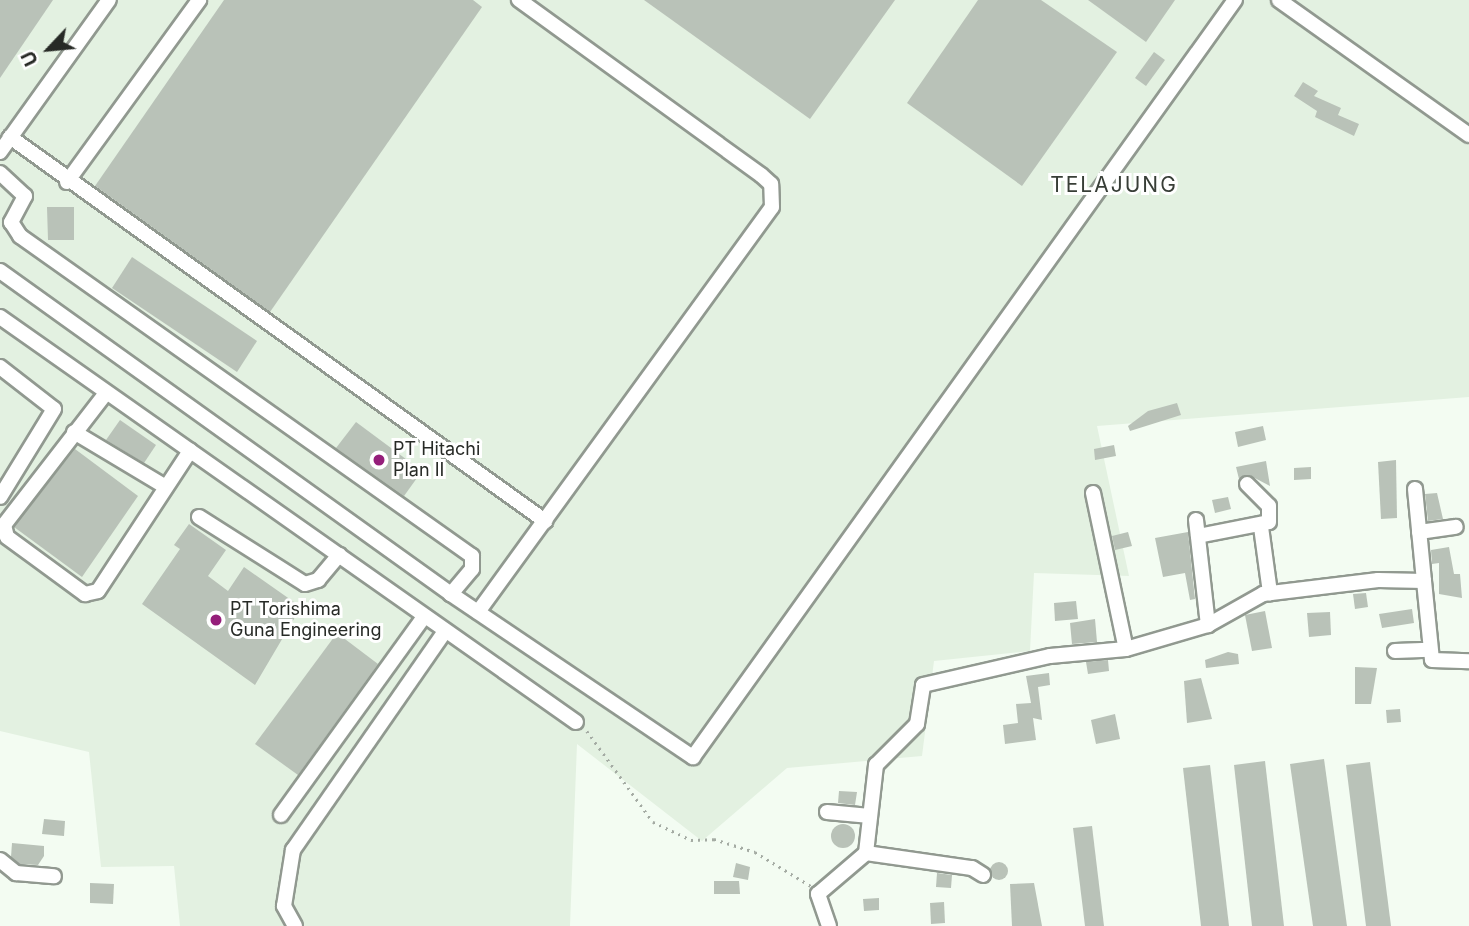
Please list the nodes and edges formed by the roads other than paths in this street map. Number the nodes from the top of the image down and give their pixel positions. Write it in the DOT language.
graph roads {
  1 [pos="109,0"];
  2 [pos="199,0"];
  3 [pos="519,0"];
  4 [pos="1235,0"];
  5 [pos="1279,0"];
  6 [pos="1469,135"];
  7 [pos="10,137"];
  8 [pos="0,152"];
  9 [pos="0,173"];
  10 [pos="67,182"];
  11 [pos="0,271"];
  12 [pos="0,317"];
  13 [pos="0,367"];
  14 [pos="106,393"];
  15 [pos="74,432"];
  16 [pos="190,452"];
  17 [pos="1247,484"];
  18 [pos="166,487"];
  19 [pos="1415,489"];
  20 [pos="1093,493"];
  21 [pos="0,497"];
  22 [pos="199,517"];
  23 [pos="1196,520"];
  24 [pos="545,521"];
  25 [pos="1261,527"];
  26 [pos="1456,527"];
  27 [pos="1419,532"];
  28 [pos="1198,536"];
  29 [pos="339,555"];
  30 [pos="1424,581"];
  31 [pos="1270,593"];
  32 [pos="452,594"];
  33 [pos="478,612"];
  34 [pos="423,618"];
  35 [pos="1208,625"];
  36 [pos="443,634"];
  37 [pos="1126,649"];
  38 [pos="1429,650"];
  39 [pos="1395,651"];
  40 [pos="1469,661"];
  41 [pos="576,722"];
  42 [pos="827,812"];
  43 [pos="281,816"];
  44 [pos="870,816"];
  45 [pos="866,853"];
  46 [pos="0,860"];
  47 [pos="983,875"];
  48 [pos="54,876"];
  49 [pos="295,926"];
  50 [pos="829,926"];
  1 -- 7 [label="street"];
  2 -- 10 [label="street"];
  3 -- 24 [label="street"];
  4 -- 33 [label="street"];
  5 -- 6 [label="street"];
  7 -- 8 [label="street"];
  7 -- 10 [label="street"];
  9 -- 32 [label="street"];
  10 -- 24 [label="street"];
  11 -- 32 [label="street"];
  12 -- 14 [label="street"];
  13 -- 21 [label="street"];
  14 -- 15 [label="street"];
  14 -- 16 [label="street"];
  15 -- 18 [label="street"];
  15 -- 18 [label="street"];
  16 -- 18 [label="street"];
  16 -- 29 [label="street"];
  17 -- 25 [label="street"];
  19 -- 27 [label="street"];
  20 -- 37 [label="street"];
  22 -- 29 [label="street"];
  23 -- 28 [label="street"];
  24 -- 33 [label="street"];
  25 -- 28 [label="street"];
  25 -- 31 [label="street"];
  26 -- 27 [label="street"];
  27 -- 30 [label="street"];
  28 -- 35 [label="street"];
  29 -- 34 [label="street"];
  30 -- 31 [label="street"];
  30 -- 38 [label="street"];
  31 -- 35 [label="street"];
  32 -- 33 [label="street"];
  34 -- 36 [label="street"];
  34 -- 43 [label="street"];
  35 -- 37 [label="street"];
  36 -- 41 [label="street"];
  36 -- 49 [label="street"];
  37 -- 44 [label="street"];
  38 -- 39 [label="street"];
  38 -- 40 [label="street"];
  42 -- 44 [label="street"];
  44 -- 45 [label="street"];
  45 -- 47 [label="street"];
  45 -- 50 [label="street"];
  46 -- 48 [label="street"];
}
